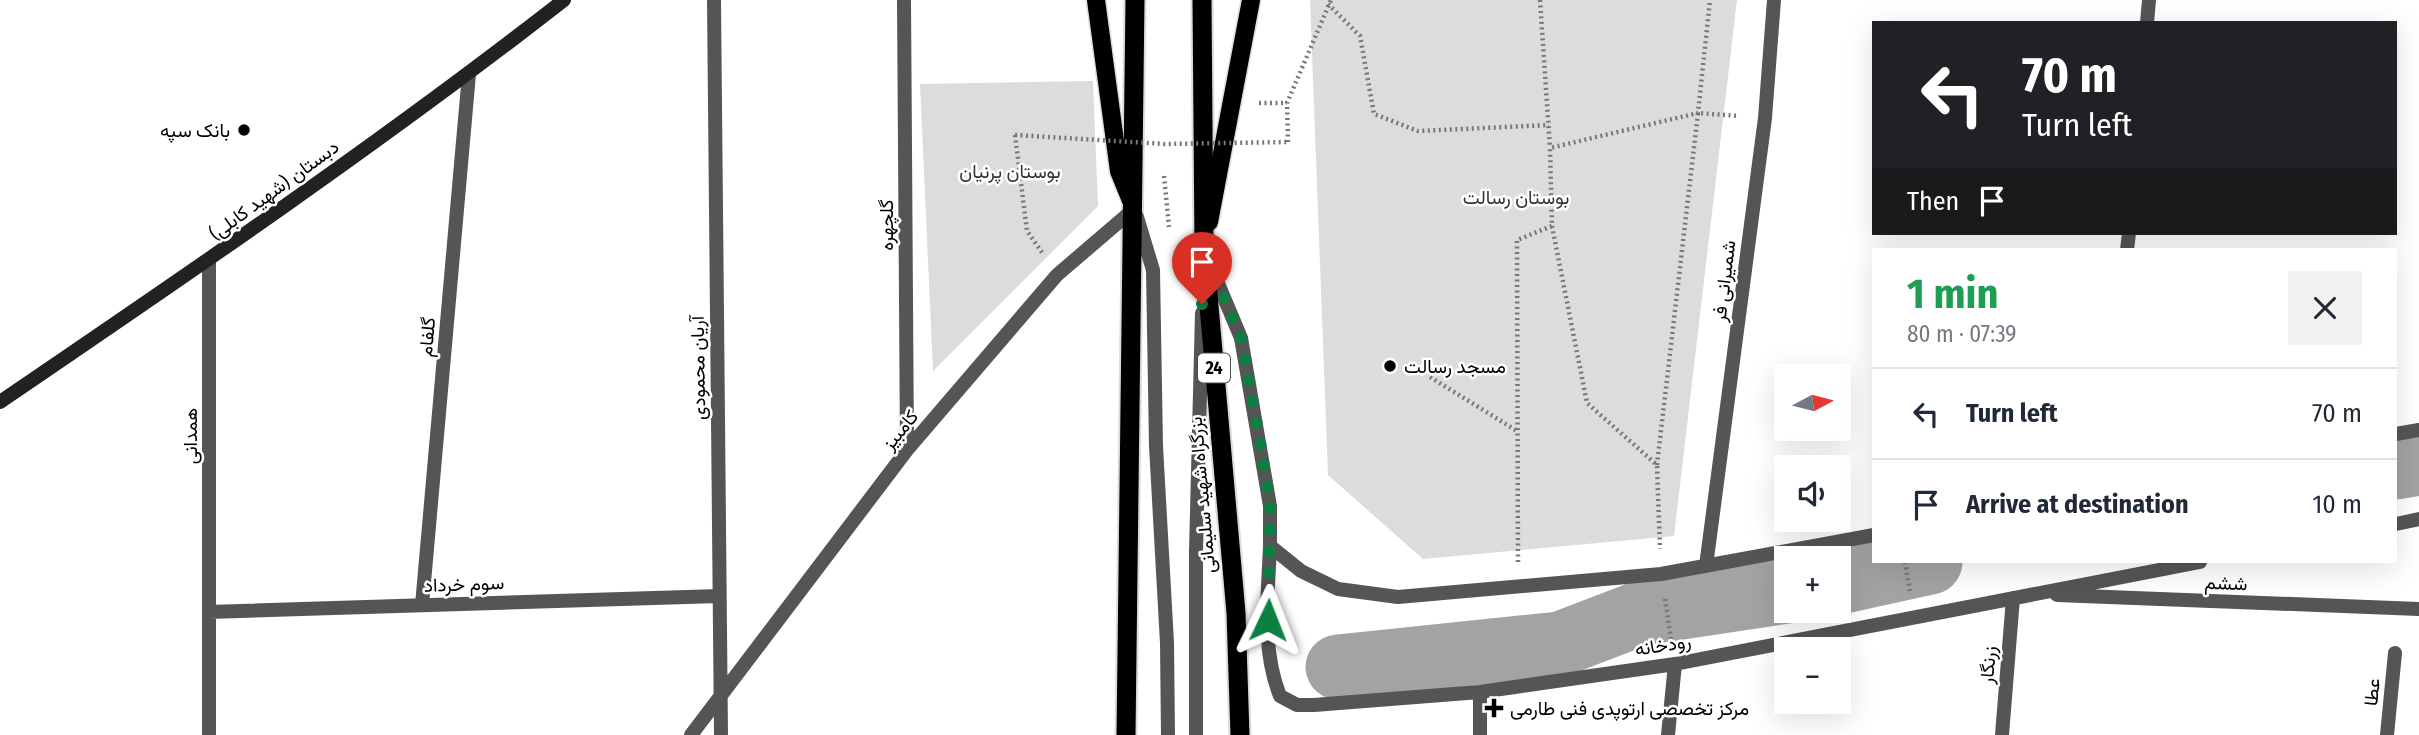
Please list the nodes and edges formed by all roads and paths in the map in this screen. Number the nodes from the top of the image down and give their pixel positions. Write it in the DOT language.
graph roads {
  1 [pos="564,0"];
  2 [pos="714,0"];
  3 [pos="904,0"];
  4 [pos="1096,0"];
  5 [pos="1135,0"];
  6 [pos="1202,0"];
  7 [pos="1251,0"];
  8 [pos="1540,0"];
  9 [pos="1710,0"];
  10 [pos="1774,0"];
  11 [pos="2149,0"];
  12 [pos="1330,2"];
  13 [pos="2147,21"];
  14 [pos="470,74"];
  15 [pos="1698,113"];
  16 [pos="1765,118"];
  17 [pos="1549,125"];
  18 [pos="1165,144"];
  19 [pos="1550,148"];
  20 [pos="1164,157"];
  21 [pos="1163,170"];
  22 [pos="1134,209"];
  23 [pos="1552,226"];
  24 [pos="1027,231"];
  25 [pos="1170,236"];
  26 [pos="1204,249"];
  27 [pos="209,260"];
  28 [pos="1430,377"];
  29 [pos="0,402"];
  30 [pos="2419,430"];
  31 [pos="1518,431"];
  32 [pos="2397,434"];
  33 [pos="907,450"];
  34 [pos="1657,465"];
  35 [pos="2419,519"];
  36 [pos="2397,524"];
  37 [pos="1872,535"];
  38 [pos="1270,546"];
  39 [pos="2195,563"];
  40 [pos="1706,566"];
  41 [pos="1661,574"];
  42 [pos="1518,587"];
  43 [pos="2032,594"];
  44 [pos="719,596"];
  45 [pos="2012,598"];
  46 [pos="422,605"];
  47 [pos="2419,609"];
  48 [pos="209,612"];
  49 [pos="2395,653"];
  50 [pos="1675,664"];
  51 [pos="1480,692"];
  52 [pos="721,698"];
  53 [pos="209,735"];
  54 [pos="691,735"];
  55 [pos="721,735"];
  56 [pos="1126,735"];
  57 [pos="1168,735"];
  58 [pos="1196,735"];
  59 [pos="1240,735"];
  60 [pos="1480,735"];
  61 [pos="1668,735"];
  62 [pos="2002,735"];
  63 [pos="2387,735"];
  1 -- 14 [label="main road, دبستان (شهید کابلی)"];
  2 -- 44 [label="street, آریان محمودی"];
  3 -- 33 [label="street, گلچهره"];
  4 -- 22 [label="main road"];
  5 -- 22 [label="highway"];
  6 -- 26 [label="highway, بزرگراه شهید سلیمانی / 24"];
  7 -- 26 [label="main road"];
  8 -- 17 [label="path"];
  9 -- 15 [label="path"];
  10 -- 16 [label="street, شمیرانی فر"];
  11 -- 13 [label="street"];
  12 -- 17 [label="path"];
  12 -- 18 [label="path, bridge"];
  14 -- 27 [label="main road, دبستان (شهید کابلی)"];
  14 -- 46 [label="street, گلفام"];
  15 -- 16 [label="path"];
  15 -- 19 [label="path"];
  15 -- 34 [label="path"];
  16 -- 40 [label="street, شمیرانی فر"];
  17 -- 19 [label="path"];
  18 -- 20 [label="path"];
  18 -- 24 [label="path, bridge"];
  19 -- 23 [label="path"];
  21 -- 25 [label="path"];
  22 -- 33 [label="street, کامبیز"];
  22 -- 56 [label="highway"];
  22 -- 57 [label="street"];
  23 -- 31 [label="path"];
  23 -- 34 [label="path"];
  26 -- 38 [label="street, رودخانه"];
  26 -- 58 [label="street"];
  26 -- 59 [label="highway, بزرگراه شهید سلیمانی / 24"];
  27 -- 29 [label="main road, دبستان (شهید کابلی)"];
  27 -- 48 [label="street, همدانی"];
  28 -- 31 [label="path"];
  30 -- 32 [label="street"];
  31 -- 42 [label="path"];
  33 -- 52 [label="street, کامبیز"];
  34 -- 41 [label="path"];
  35 -- 36 [label="street"];
  37 -- 40 [label="street"];
  38 -- 42 [label="street"];
  38 -- 51 [label="street, رودخانه"];
  39 -- 43 [label="street, رودخانه"];
  40 -- 41 [label="street"];
  41 -- 42 [label="street"];
  41 -- 50 [label="path"];
  43 -- 45 [label="street, رودخانه"];
  43 -- 47 [label="street, ششم"];
  44 -- 46 [label="street, سوم خرداد"];
  44 -- 52 [label="street, آریان محمودی"];
  45 -- 50 [label="street, رودخانه"];
  45 -- 62 [label="street, زرنگار"];
  46 -- 48 [label="street, سوم خرداد"];
  48 -- 53 [label="street, همدانی"];
  49 -- 63 [label="street, عطا"];
  50 -- 51 [label="street, رودخانه"];
  50 -- 61 [label="street"];
  51 -- 60 [label="street"];
  52 -- 54 [label="street, کامبیز"];
  52 -- 55 [label="street, آریان محمودی"];
}
